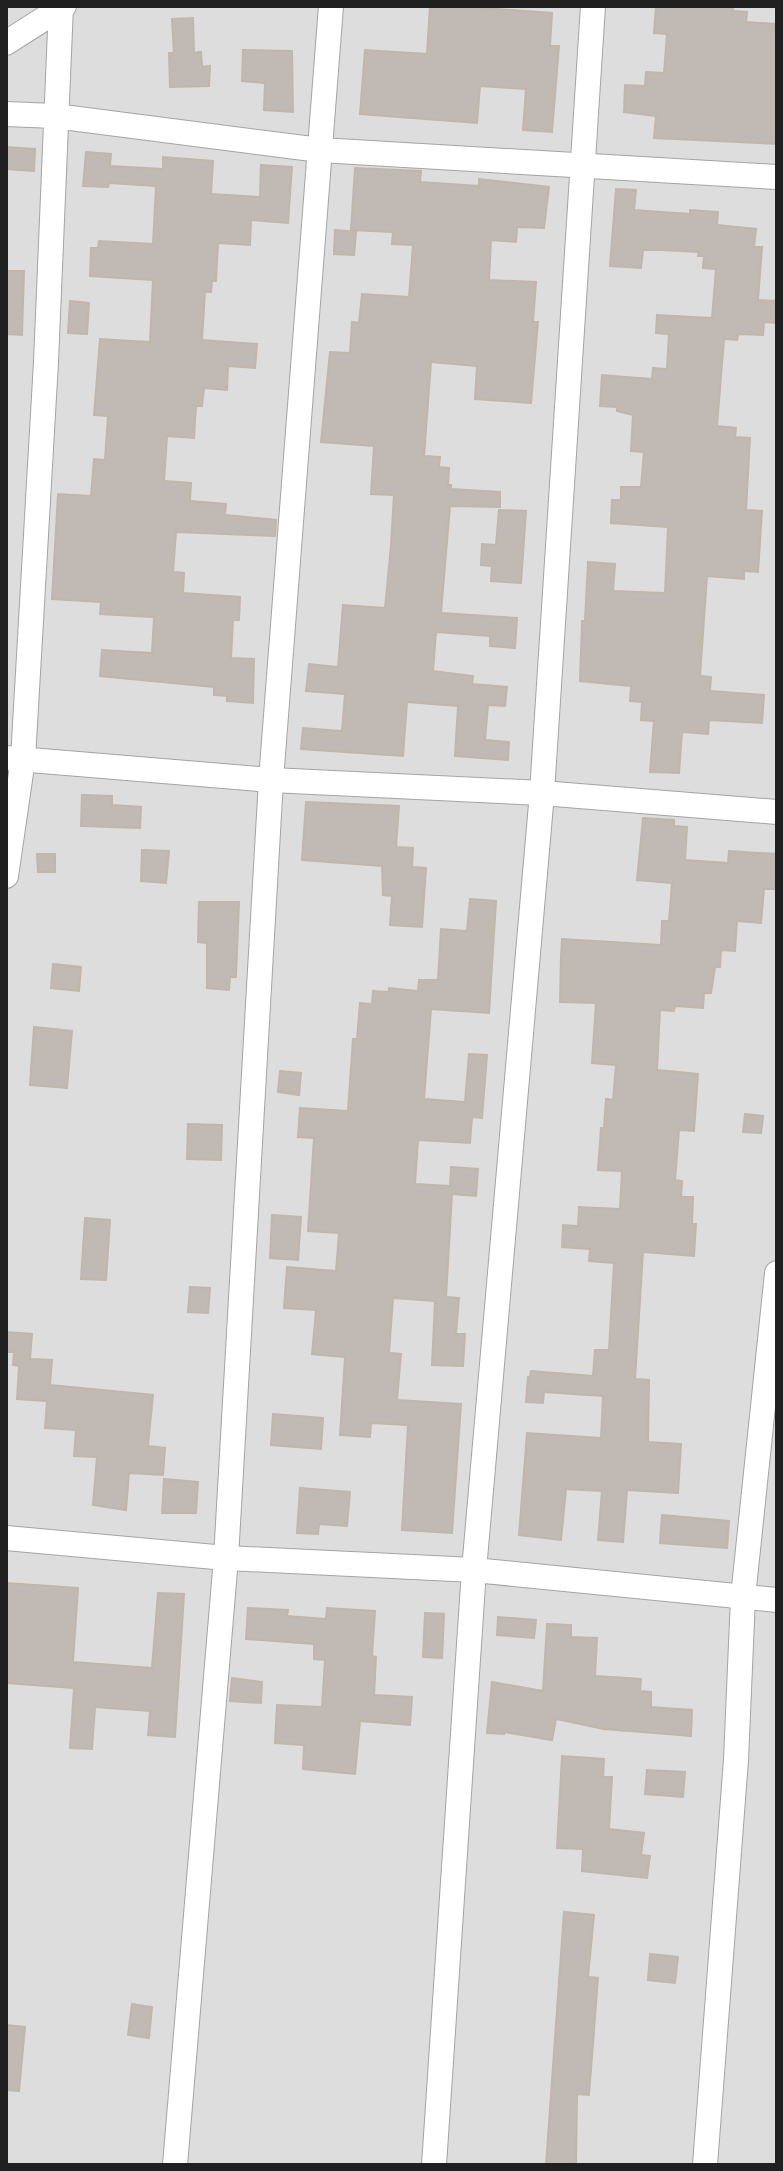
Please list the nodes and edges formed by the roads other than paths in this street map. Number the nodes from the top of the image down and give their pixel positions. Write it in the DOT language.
graph roads {
  1 [pos="331,6"];
  2 [pos="593,6"];
  3 [pos="62,7"];
  4 [pos="6,43"];
  5 [pos="6,114"];
  6 [pos="55,116"];
  7 [pos="320,150"];
  8 [pos="581,167"];
  9 [pos="777,177"];
  10 [pos="14,759"];
  11 [pos="271,780"];
  12 [pos="542,793"];
  13 [pos="777,812"];
  14 [pos="6,876"];
  15 [pos="777,1273"];
  16 [pos="6,1538"];
  17 [pos="226,1558"];
  18 [pos="474,1570"];
  19 [pos="743,1597"];
  20 [pos="777,1600"];
  21 [pos="175,2165"];
  22 [pos="434,2165"];
  23 [pos="705,2165"];
  1 -- 7 [label="street"];
  2 -- 8 [label="street"];
  3 -- 4 [label="street"];
  3 -- 6 [label="street"];
  5 -- 6 [label="street"];
  6 -- 7 [label="street"];
  6 -- 10 [label="street"];
  7 -- 8 [label="street"];
  7 -- 11 [label="street"];
  8 -- 9 [label="street"];
  8 -- 12 [label="street"];
  10 -- 11 [label="street"];
  10 -- 14 [label="street"];
  11 -- 12 [label="street"];
  11 -- 17 [label="street"];
  12 -- 13 [label="street"];
  12 -- 18 [label="street"];
  15 -- 19 [label="street"];
  16 -- 17 [label="street"];
  17 -- 18 [label="street"];
  17 -- 21 [label="street"];
  18 -- 19 [label="street"];
  18 -- 22 [label="street"];
  19 -- 20 [label="street"];
  19 -- 23 [label="street"];
}
